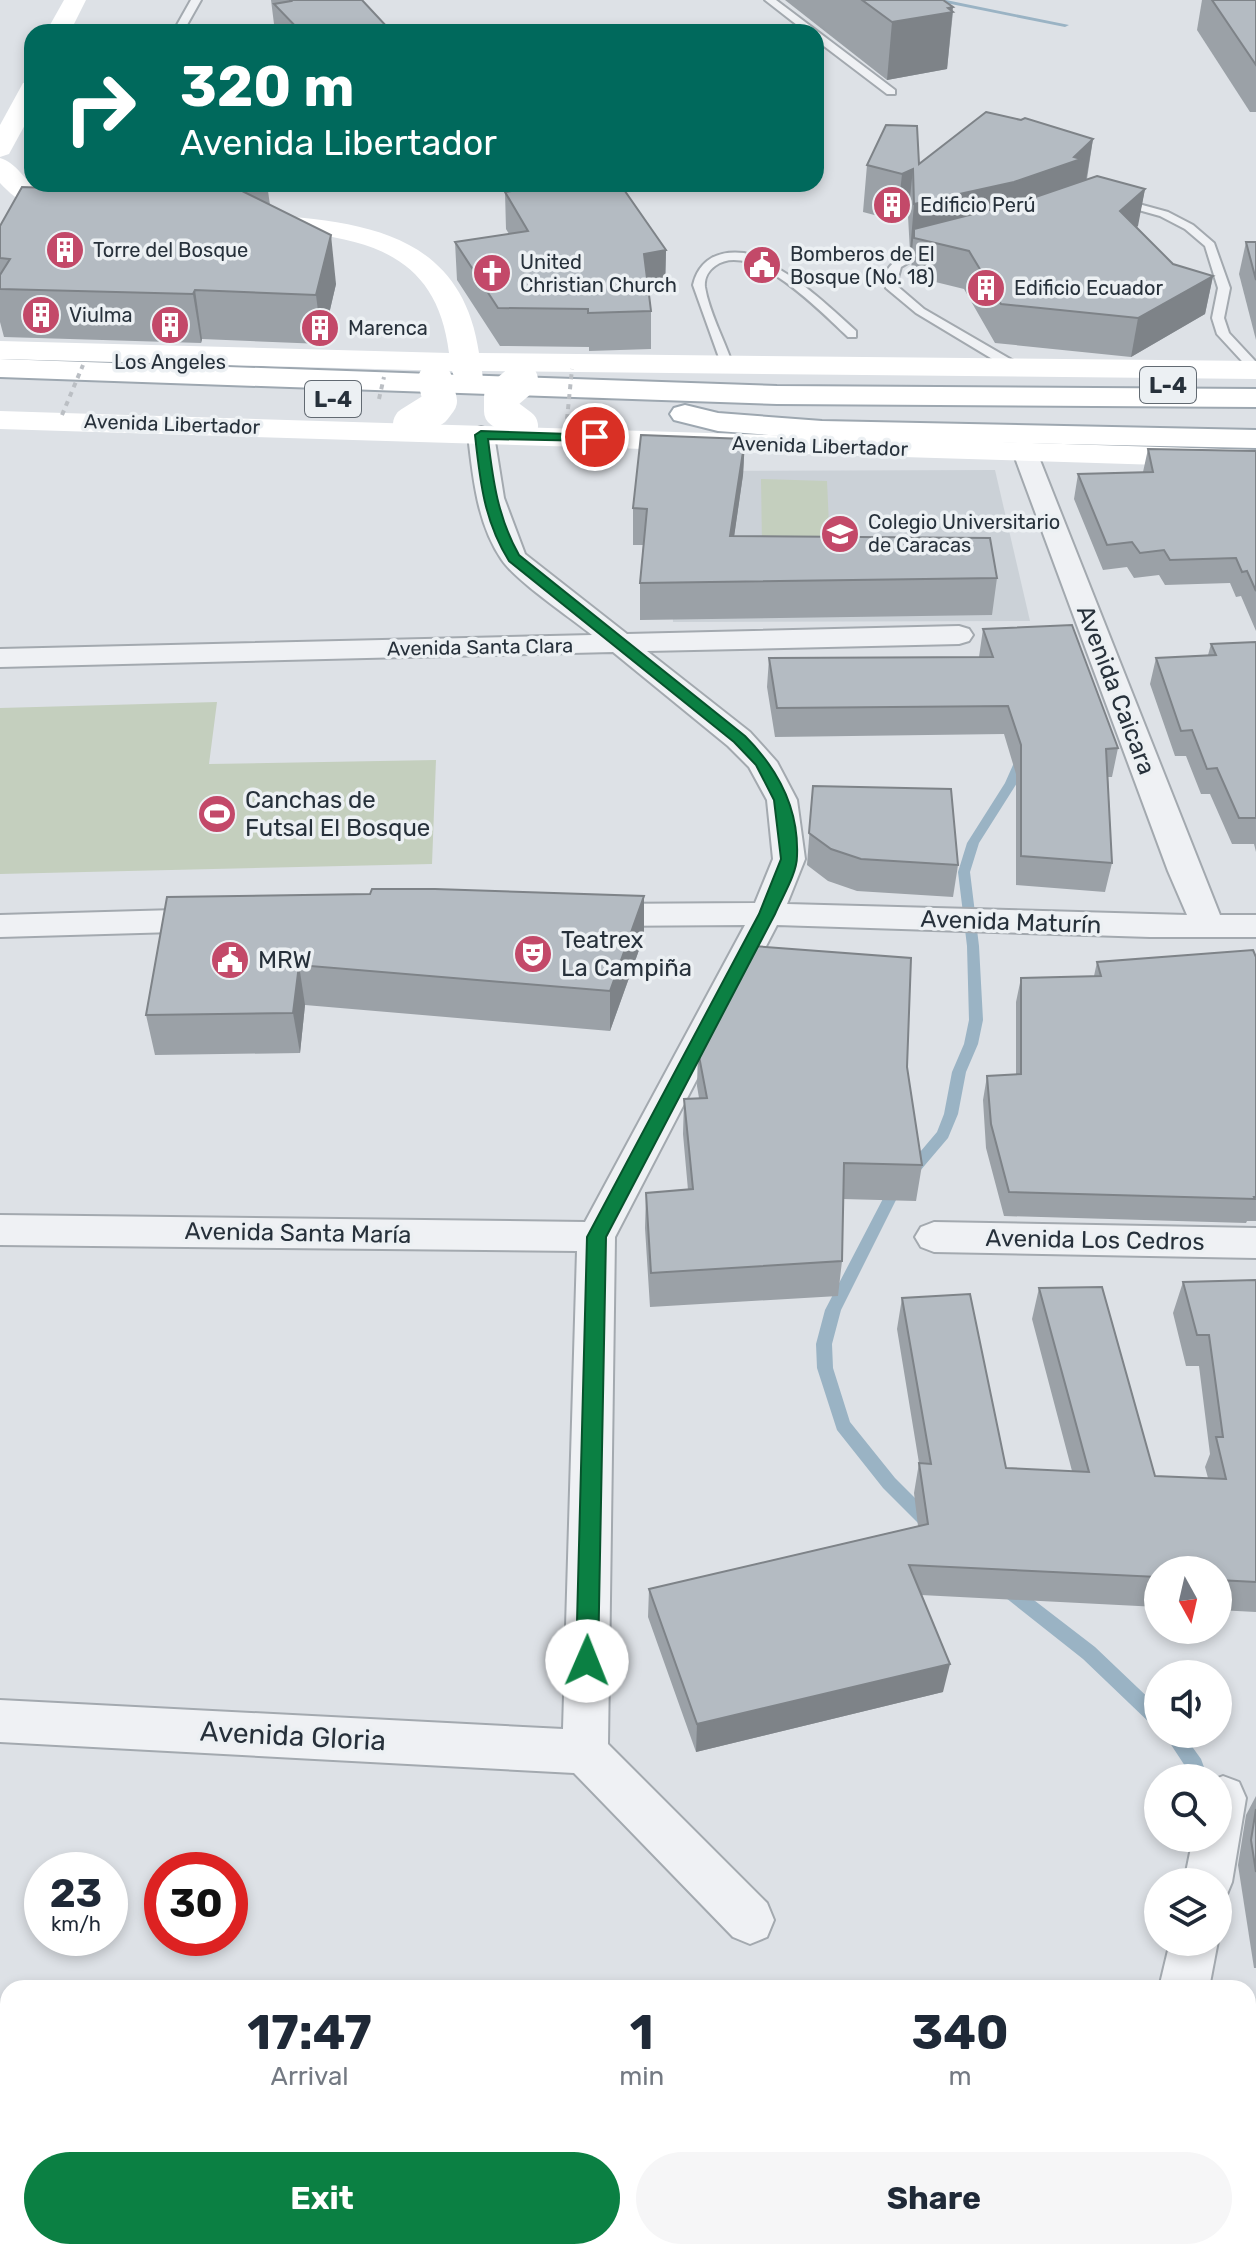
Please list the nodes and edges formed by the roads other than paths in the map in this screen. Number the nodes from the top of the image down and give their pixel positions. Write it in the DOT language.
graph roads {
  1 [pos="75,0"];
  2 [pos="196,0"];
  3 [pos="770,0"];
  4 [pos="62,24"];
  5 [pos="182,24"];
  6 [pos="802,24"];
  7 [pos="824,41"];
  8 [pos="891,92"];
  9 [pos="24,103"];
  10 [pos="0,149"];
  11 [pos="0,166"];
  12 [pos="1104,206"];
  13 [pos="103,213"];
  14 [pos="222,220"];
  15 [pos="951,249"];
  16 [pos="852,334"];
  17 [pos="0,350"];
  18 [pos="411,361"];
  19 [pos="726,363"];
  20 [pos="562,366"];
  21 [pos="1013,366"];
  22 [pos="0,368"];
  23 [pos="466,370"];
  24 [pos="1256,370"];
  25 [pos="1256,385"];
  26 [pos="0,389"];
  27 [pos="606,389"];
  28 [pos="1256,398"];
  29 [pos="667,410"];
  30 [pos="0,420"];
  31 [pos="1256,421"];
  32 [pos="402,427"];
  33 [pos="543,430"];
  34 [pos="480,431"];
  35 [pos="1256,439"];
  36 [pos="1027,455"];
  37 [pos="1256,459"];
  38 [pos="959,635"];
  39 [pos="619,644"];
  40 [pos="0,658"];
  41 [pos="767,914"];
  42 [pos="560,915"];
  43 [pos="246,919"];
  44 [pos="1208,925"];
  45 [pos="0,926"];
  46 [pos="1256,926"];
  47 [pos="0,1230"];
  48 [pos="596,1237"];
  49 [pos="934,1237"];
  50 [pos="1256,1243"];
  51 [pos="0,1721"];
  52 [pos="585,1752"];
  53 [pos="750,1920"];
  54 [pos="1191,1956"];
  55 [pos="1186,1980"];
  1 -- 4 [label="main road"];
  2 -- 5 [label="lane"];
  3 -- 6 [label="lane"];
  7 -- 8 [label="lane"];
  9 -- 10 [label="main road"];
  11 -- 13 [label="main road"];
  12 -- 24 [label="lane"];
  14 -- 23 [label="main road"];
  15 -- 21 [label="lane"];
  16 -- 19 [label="lane"];
  17 -- 18 [label="main road, L-4"];
  18 -- 23 [label="main road, L-4"];
  18 -- 32 [label="main road, bridge"];
  19 -- 20 [label="main road, L-4"];
  19 -- 21 [label="main road, L-4"];
  20 -- 23 [label="main road, L-4"];
  20 -- 33 [label="main road, L-4, bridge"];
  21 -- 24 [label="main road, L-4"];
  22 -- 27 [label="main road, L-4"];
  23 -- 34 [label="main road"];
  25 -- 27 [label="main road, L-4"];
  26 -- 29 [label="main road, Avenida Libertador / L-4"];
  27 -- 28 [label="main road, L-4"];
  29 -- 31 [label="main road, Avenida Libertador / L-4"];
  29 -- 35 [label="main road, L-4"];
  30 -- 32 [label="main road, Avenida Libertador / L-4"];
  32 -- 34 [label="main road, Avenida Libertador / L-4"];
  33 -- 34 [label="main road, Avenida Libertador / L-4"];
  33 -- 36 [label="main road, Avenida Libertador / L-4"];
  34 -- 39 [label="street"];
  36 -- 37 [label="main road, Avenida Libertador / L-4"];
  36 -- 44 [label="street, Avenida Caicara"];
  38 -- 39 [label="street, Avenida Santa Clara"];
  39 -- 40 [label="street, Avenida Santa Clara"];
  39 -- 41 [label="street"];
  41 -- 42 [label="street, Avenida Maturín"];
  41 -- 44 [label="street, Avenida Maturín"];
  41 -- 48 [label="street"];
  43 -- 45 [label="street"];
  44 -- 46 [label="street, Avenida Maturín"];
  47 -- 48 [label="street, Avenida Santa María"];
  48 -- 52 [label="street"];
  49 -- 50 [label="street, Avenida Los Cedros"];
  51 -- 52 [label="street, Avenida Gloria"];
  52 -- 53 [label="street"];
  54 -- 55 [label="street"];
}
